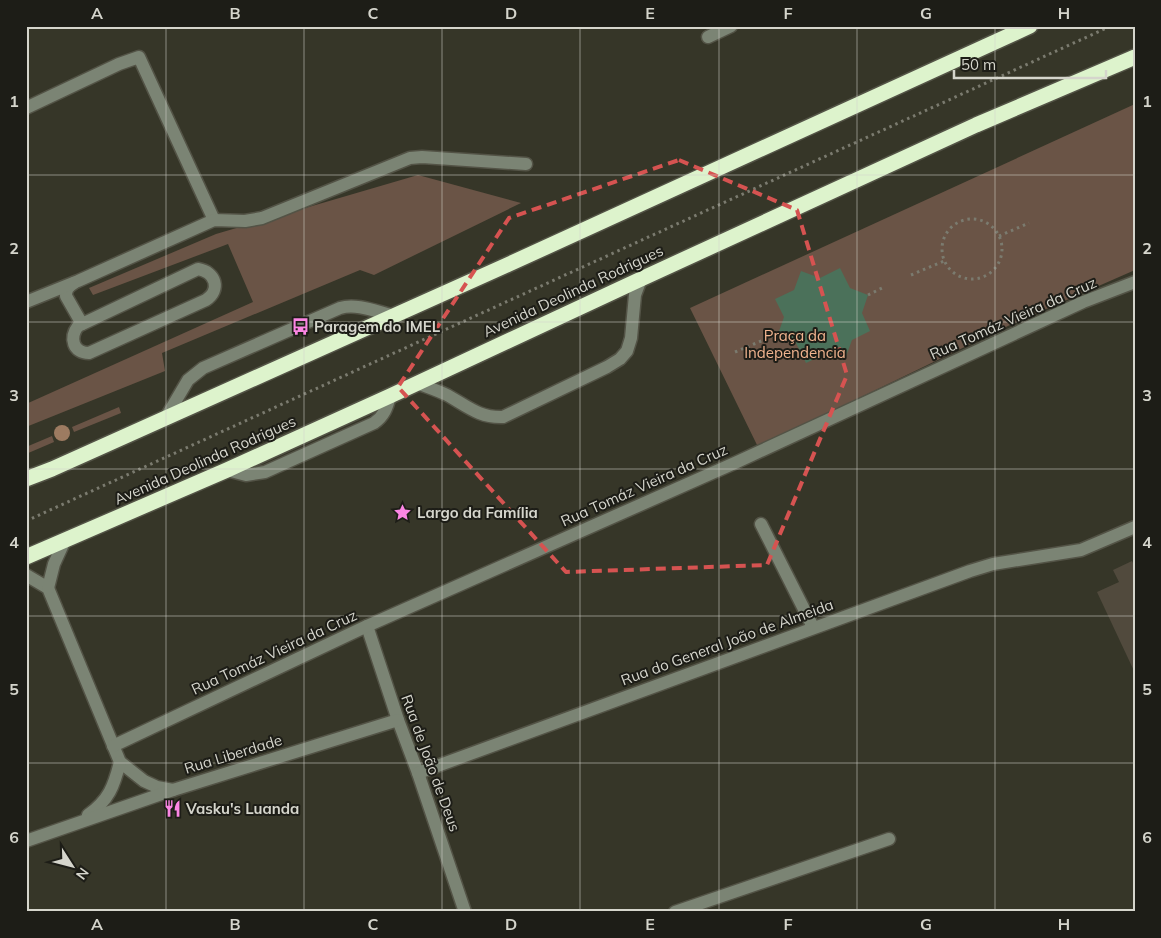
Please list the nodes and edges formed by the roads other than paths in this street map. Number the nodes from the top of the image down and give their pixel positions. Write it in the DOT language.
graph roads {
  1 [pos="731,26"];
  2 [pos="1030,26"];
  3 [pos="708,37"];
  4 [pos="1135,57"];
  5 [pos="26,108"];
  6 [pos="526,164"];
  7 [pos="214,220"];
  8 [pos="641,279"];
  9 [pos="78,281"];
  10 [pos="1135,282"];
  11 [pos="26,302"];
  12 [pos="395,316"];
  13 [pos="82,324"];
  14 [pos="418,383"];
  15 [pos="165,419"];
  16 [pos="26,479"];
  17 [pos="761,524"];
  18 [pos="1135,527"];
  19 [pos="65,540"];
  20 [pos="26,557"];
  21 [pos="26,575"];
  22 [pos="48,588"];
  23 [pos="366,626"];
  24 [pos="813,627"];
  25 [pos="398,720"];
  26 [pos="113,746"];
  27 [pos="120,762"];
  28 [pos="418,772"];
  29 [pos="173,790"];
  30 [pos="78,822"];
  31 [pos="889,839"];
  32 [pos="26,841"];
  33 [pos="465,912"];
  34 [pos="675,912"];
  1 -- 3 [label="street"];
  2 -- 12 [label="highway"];
  4 -- 8 [label="highway, Avenida Deolinda Rodrigues"];
  5 -- 7 [label="street"];
  6 -- 7 [label="street"];
  7 -- 9 [label="street"];
  8 -- 14 [label="highway, Avenida Deolinda Rodrigues"];
  8 -- 14 [label="street"];
  9 -- 11 [label="street"];
  9 -- 13 [label="street"];
  10 -- 23 [label="street, Rua Tomáz Vieira da Cruz"];
  12 -- 15 [label="highway"];
  12 -- 15 [label="street"];
  13 -- 13 [label="street"];
  14 -- 19 [label="highway, Avenida Deolinda Rodrigues"];
  15 -- 16 [label="highway"];
  17 -- 24 [label="street"];
  18 -- 24 [label="street, Rua do General João de Almeida"];
  19 -- 20 [label="highway, Avenida Deolinda Rodrigues"];
  19 -- 22 [label="street"];
  21 -- 22 [label="street"];
  22 -- 26 [label="street"];
  23 -- 25 [label="street, Rua de João de Deus"];
  23 -- 26 [label="street, Rua Tomáz Vieira da Cruz"];
  24 -- 28 [label="street, Rua do General João de Almeida"];
  25 -- 28 [label="street, Rua de João de Deus"];
  25 -- 29 [label="street, Rua Liberdade"];
  26 -- 27 [label="street"];
  27 -- 29 [label="street"];
  27 -- 30 [label="street"];
  28 -- 33 [label="street, Rua de João de Deus"];
  29 -- 30 [label="street, Rua Liberdade"];
  30 -- 32 [label="street"];
  31 -- 34 [label="street"];
}
